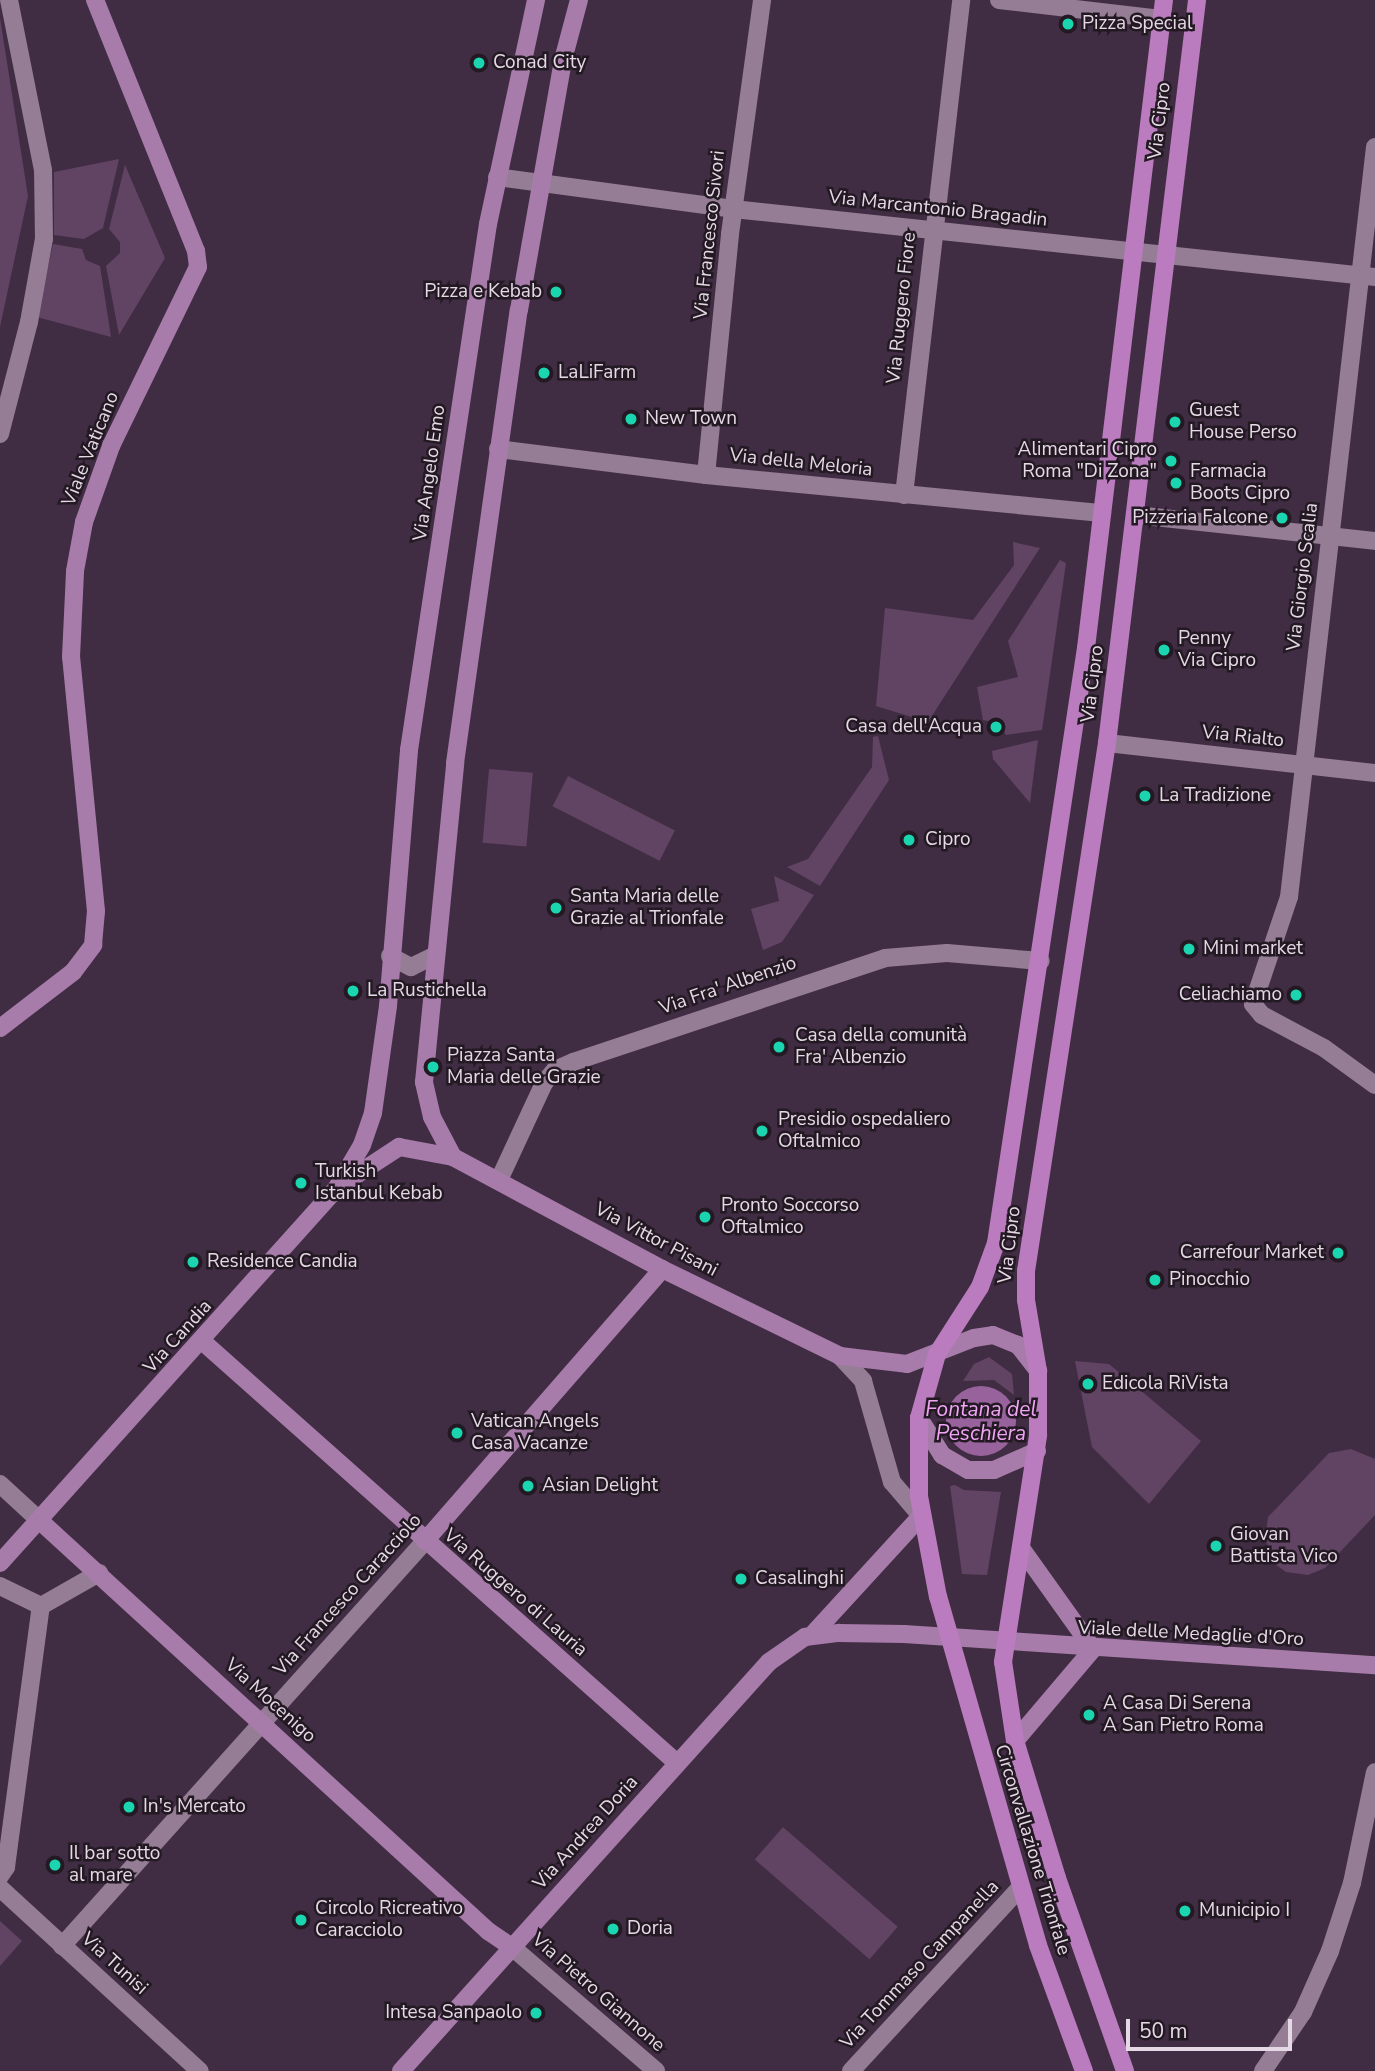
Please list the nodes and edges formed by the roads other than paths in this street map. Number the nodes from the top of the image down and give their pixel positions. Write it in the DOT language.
graph roads {
  1 [pos="9,0"];
  2 [pos="95,0"];
  3 [pos="536,0"];
  4 [pos="579,0"];
  5 [pos="762,0"];
  6 [pos="961,0"];
  7 [pos="999,0"];
  8 [pos="1164,0"];
  9 [pos="1197,0"];
  10 [pos="1161,19"];
  11 [pos="1375,147"];
  12 [pos="497,177"];
  13 [pos="541,186"];
  14 [pos="733,209"];
  15 [pos="931,230"];
  16 [pos="1132,250"];
  17 [pos="1164,255"];
  18 [pos="1367,276"];
  19 [pos="0,434"];
  20 [pos="498,449"];
  21 [pos="706,475"];
  22 [pos="904,495"];
  23 [pos="1101,513"];
  24 [pos="1136,515"];
  25 [pos="1329,537"];
  26 [pos="1375,541"];
  27 [pos="1107,743"];
  28 [pos="1301,765"];
  29 [pos="1375,773"];
  30 [pos="436,955"];
  31 [pos="390,956"];
  32 [pos="1041,961"];
  33 [pos="0,1028"];
  34 [pos="1375,1084"];
  35 [pos="369,1126"];
  36 [pos="453,1157"];
  37 [pos="499,1180"];
  38 [pos="336,1189"];
  39 [pos="662,1269"];
  40 [pos="202,1341"];
  41 [pos="937,1354"];
  42 [pos="841,1356"];
  43 [pos="1038,1371"];
  44 [pos="919,1418"];
  45 [pos="1037,1451"];
  46 [pos="0,1485"];
  47 [pos="921,1516"];
  48 [pos="39,1520"];
  49 [pos="425,1541"];
  50 [pos="1021,1548"];
  51 [pos="0,1563"];
  52 [pos="99,1573"];
  53 [pos="0,1586"];
  54 [pos="41,1606"];
  55 [pos="812,1635"];
  56 [pos="950,1639"];
  57 [pos="1004,1643"];
  58 [pos="1093,1649"];
  59 [pos="1375,1665"];
  60 [pos="262,1723"];
  61 [pos="1015,1741"];
  62 [pos="677,1763"];
  63 [pos="1375,1772"];
  64 [pos="0,1876"];
  65 [pos="0,1888"];
  66 [pos="1020,1888"];
  67 [pos="62,1946"];
  68 [pos="512,1947"];
  69 [pos="200,2071"];
  70 [pos="401,2071"];
  71 [pos="656,2071"];
  72 [pos="851,2071"];
  73 [pos="1084,2071"];
  74 [pos="1125,2071"];
  75 [pos="1263,2071"];
  1 -- 19 [label="street"];
  2 -- 33 [label="main road, Viale Vaticano"];
  3 -- 12 [label="main road, Via Angelo Emo"];
  4 -- 13 [label="main road"];
  5 -- 14 [label="street, Via Francesco Sivori"];
  6 -- 15 [label="street, Via Ruggero Fiore"];
  7 -- 10 [label="street"];
  8 -- 10 [label="main road, Via Cipro"];
  9 -- 17 [label="main road, Via Cipro"];
  10 -- 16 [label="main road, Via Cipro"];
  11 -- 18 [label="street, Via Giorgio Scalia"];
  12 -- 13 [label="street, Via Marcantonio Bragadin"];
  12 -- 31 [label="main road, Via Angelo Emo"];
  13 -- 14 [label="street, Via Marcantonio Bragadin"];
  13 -- 20 [label="main road"];
  14 -- 15 [label="street, Via Marcantonio Bragadin"];
  14 -- 21 [label="street, Via Francesco Sivori"];
  15 -- 16 [label="street, Via Marcantonio Bragadin"];
  15 -- 22 [label="street, Via Ruggero Fiore"];
  16 -- 17 [label="street, Via Marcantonio Bragadin"];
  16 -- 23 [label="main road, Via Cipro"];
  17 -- 18 [label="street, Via Marcantonio Bragadin"];
  17 -- 24 [label="main road, Via Cipro"];
  18 -- 25 [label="street, Via Giorgio Scalia"];
  20 -- 21 [label="street, Via della Meloria"];
  20 -- 30 [label="main road"];
  21 -- 22 [label="street, Via della Meloria"];
  22 -- 23 [label="street, Via della Meloria"];
  23 -- 32 [label="main road, Via Cipro"];
  24 -- 25 [label="street"];
  24 -- 27 [label="main road, Via Cipro"];
  25 -- 26 [label="street"];
  25 -- 28 [label="street, Via Giorgio Scalia"];
  27 -- 28 [label="street, Via Rialto"];
  27 -- 43 [label="main road, Via Cipro"];
  28 -- 29 [label="street, Via Rialto"];
  28 -- 34 [label="street, Via Giorgio Scalia"];
  30 -- 31 [label="street"];
  30 -- 36 [label="main road"];
  31 -- 35 [label="main road, Via Angelo Emo"];
  32 -- 37 [label="street, Via Fra' Albenzio"];
  32 -- 41 [label="main road, Via Cipro"];
  35 -- 38 [label="main road, Via Candia"];
  36 -- 37 [label="main road, Via Vittor Pisani"];
  36 -- 38 [label="main road, Via Vittor Pisani"];
  37 -- 39 [label="main road, Via Vittor Pisani"];
  38 -- 40 [label="main road, Via Candia"];
  39 -- 42 [label="main road, Via Vittor Pisani"];
  39 -- 49 [label="main road, Via Francesco Caracciolo"];
  40 -- 48 [label="main road, Via Candia"];
  40 -- 49 [label="main road, Via Ruggero di Lauria"];
  41 -- 42 [label="main road, Via Vittor Pisani"];
  41 -- 43 [label="main road"];
  41 -- 44 [label="main road"];
  42 -- 47 [label="street"];
  43 -- 45 [label="main road"];
  44 -- 45 [label="main road"];
  44 -- 47 [label="main road, Circonvallazione Trionfale"];
  45 -- 50 [label="main road, Circonvallazione Trionfale"];
  46 -- 48 [label="street, Via Mocenigo"];
  47 -- 55 [label="main road"];
  47 -- 56 [label="main road, Circonvallazione Trionfale"];
  48 -- 51 [label="main road, Via Candia"];
  48 -- 52 [label="main road, Via Mocenigo"];
  49 -- 60 [label="street, Via Francesco Caracciolo"];
  49 -- 62 [label="main road, Via Ruggero di Lauria"];
  50 -- 57 [label="main road, Circonvallazione Trionfale"];
  50 -- 58 [label="main road"];
  52 -- 54 [label="street"];
  52 -- 60 [label="main road, Via Mocenigo"];
  53 -- 54 [label="street"];
  54 -- 64 [label="street"];
  55 -- 56 [label="main road, Viale delle Medaglie d'Oro"];
  55 -- 62 [label="main road, Via Andrea Doria"];
  56 -- 57 [label="main road, Viale delle Medaglie d'Oro"];
  56 -- 66 [label="main road, Circonvallazione Trionfale"];
  57 -- 58 [label="main road, Viale delle Medaglie d'Oro"];
  57 -- 61 [label="main road, Circonvallazione Trionfale"];
  58 -- 59 [label="main road, Viale delle Medaglie d'Oro"];
  58 -- 61 [label="main road"];
  60 -- 67 [label="street, Via Francesco Caracciolo"];
  60 -- 68 [label="main road, Via Mocenigo"];
  61 -- 74 [label="main road, Circonvallazione Trionfale"];
  62 -- 68 [label="main road, Via Andrea Doria"];
  63 -- 75 [label="street"];
  65 -- 67 [label="street, Via Tunisi"];
  66 -- 72 [label="street, Via Tommaso Campanella"];
  66 -- 73 [label="main road, Circonvallazione Trionfale"];
  67 -- 69 [label="street, Via Tunisi"];
  68 -- 70 [label="main road, Via Andrea Doria"];
  68 -- 71 [label="street, Via Pietro Giannone"];
}
